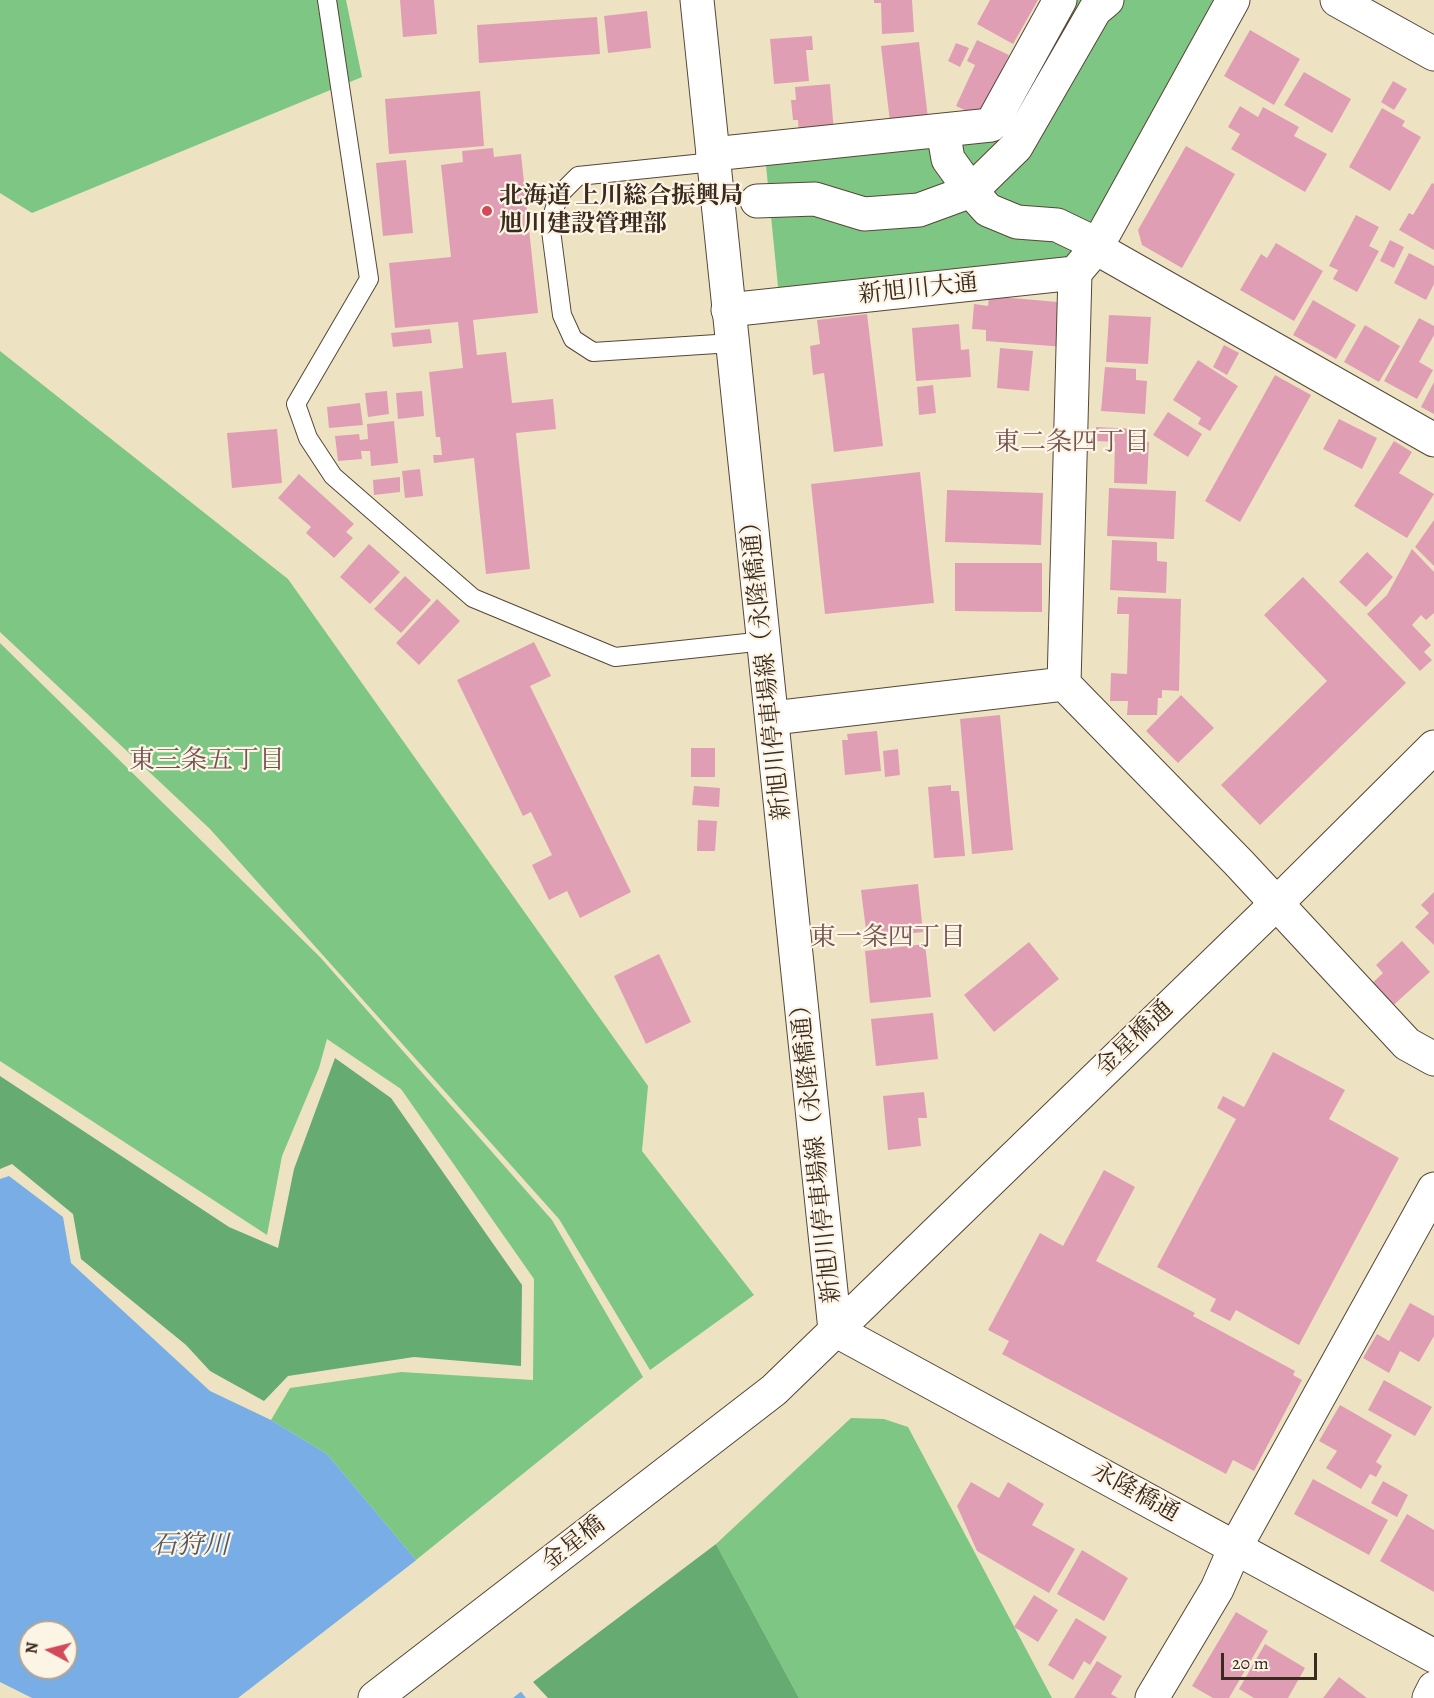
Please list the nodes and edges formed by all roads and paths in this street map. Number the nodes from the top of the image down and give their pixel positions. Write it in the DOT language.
graph roads {
  1 [pos="327,0"];
  2 [pos="697,0"];
  3 [pos="1060,0"];
  4 [pos="1107,0"];
  5 [pos="1233,0"];
  6 [pos="1337,0"];
  7 [pos="1434,54"];
  8 [pos="943,130"];
  9 [pos="713,158"];
  10 [pos="971,191"];
  11 [pos="757,201"];
  12 [pos="1096,248"];
  13 [pos="1076,273"];
  14 [pos="728,310"];
  15 [pos="732,343"];
  16 [pos="1434,440"];
  17 [pos="765,641"];
  18 [pos="1064,684"];
  19 [pos="773,718"];
  20 [pos="1434,747"];
  21 [pos="1277,903"];
  22 [pos="1434,1059"];
  23 [pos="1434,1189"];
  24 [pos="835,1330"];
  25 [pos="774,1390"];
  26 [pos="1235,1548"];
  27 [pos="1434,1656"];
  28 [pos="1434,1688"];
  29 [pos="375,1698"];
  30 [pos="1152,1698"];
  31 [pos="1429,1698"];
  1 -- 17 [label="lane"];
  2 -- 9 [label="street, 新旭川停車場線（永隆橋通）"];
  3 -- 8 [label="street"];
  4 -- 10 [label="street"];
  5 -- 12 [label="street"];
  6 -- 7 [label="street"];
  8 -- 9 [label="street"];
  8 -- 10 [label="street"];
  9 -- 14 [label="street, 新旭川停車場線（永隆橋通）"];
  9 -- 15 [label="lane"];
  10 -- 11 [label="street"];
  10 -- 12 [label="street"];
  12 -- 13 [label="street"];
  12 -- 16 [label="street"];
  13 -- 14 [label="street, 新旭川大通"];
  13 -- 18 [label="street"];
  14 -- 15 [label="street, 新旭川停車場線（永隆橋通）"];
  15 -- 17 [label="street, 新旭川停車場線（永隆橋通）"];
  17 -- 19 [label="street, 新旭川停車場線（永隆橋通）"];
  18 -- 19 [label="street"];
  18 -- 21 [label="street"];
  19 -- 24 [label="street, 新旭川停車場線（永隆橋通）"];
  20 -- 21 [label="street, 金星橋通"];
  21 -- 22 [label="street"];
  21 -- 24 [label="street, 金星橋通"];
  23 -- 26 [label="street"];
  24 -- 25 [label="street, 金星橋通"];
  24 -- 26 [label="street, 永隆橋通"];
  25 -- 29 [label="street, 金星橋"];
  26 -- 27 [label="street, 永隆橋通"];
  26 -- 30 [label="street"];
  28 -- 31 [label="street"];
}
